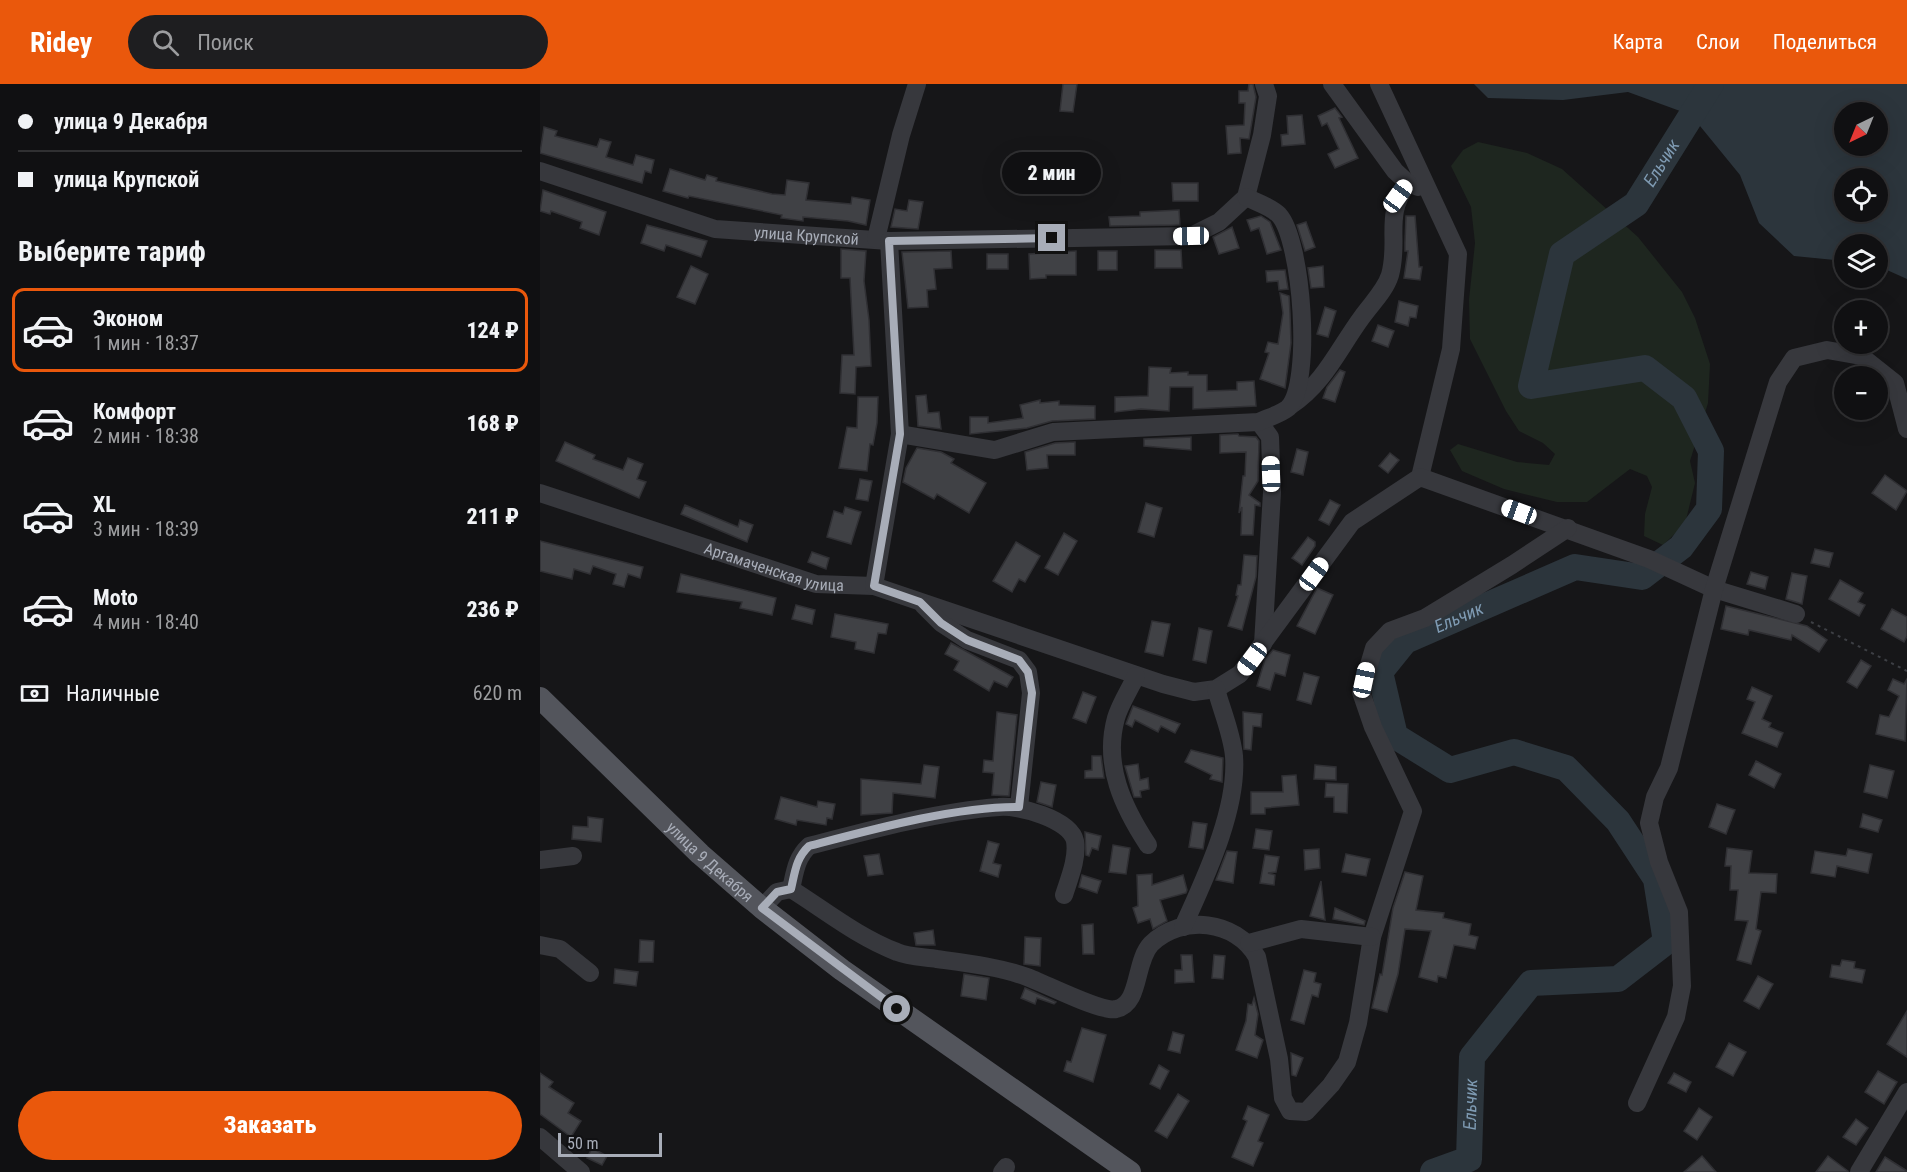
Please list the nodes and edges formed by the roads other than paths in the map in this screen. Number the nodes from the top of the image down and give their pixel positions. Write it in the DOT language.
graph roads {
  1 [pos="917,84"];
  2 [pos="1264,84"];
  3 [pos="1332,84"];
  4 [pos="1379,84"];
  5 [pos="540,171"];
  6 [pos="1417,184"];
  7 [pos="1246,197"];
  8 [pos="883,240"];
  9 [pos="1288,407"];
  10 [pos="1259,422"];
  11 [pos="1907,429"];
  12 [pos="900,434"];
  13 [pos="1420,477"];
  14 [pos="540,493"];
  15 [pos="1568,528"];
  16 [pos="874,586"];
  17 [pos="1714,589"];
  18 [pos="920,602"];
  19 [pos="1796,614"];
  20 [pos="1263,644"];
  21 [pos="1136,676"];
  22 [pos="1216,689"];
  23 [pos="540,698"];
  24 [pos="1019,807"];
  25 [pos="1148,845"];
  26 [pos="573,856"];
  27 [pos="540,860"];
  28 [pos="791,889"];
  29 [pos="1064,895"];
  30 [pos="762,908"];
  31 [pos="1183,927"];
  32 [pos="1372,937"];
  33 [pos="1249,943"];
  34 [pos="540,945"];
  35 [pos="590,973"];
  36 [pos="1907,1092"];
  37 [pos="1637,1103"];
  38 [pos="540,1137"];
  39 [pos="581,1172"];
  40 [pos="1130,1172"];
  41 [pos="1859,1172"];
  1 -- 8 [label="street"];
  2 -- 7 [label="street"];
  3 -- 6 [label="street"];
  4 -- 6 [label="street"];
  5 -- 8 [label="street, улица Крупской"];
  6 -- 9 [label="street"];
  6 -- 13 [label="street"];
  7 -- 8 [label="street, улица Крупской"];
  7 -- 9 [label="street"];
  8 -- 12 [label="street"];
  9 -- 10 [label="street"];
  10 -- 12 [label="street"];
  10 -- 20 [label="street"];
  11 -- 17 [label="street"];
  12 -- 16 [label="street"];
  13 -- 15 [label="street"];
  13 -- 20 [label="street"];
  14 -- 16 [label="street, Аргамаченская улица"];
  15 -- 17 [label="street"];
  15 -- 32 [label="street"];
  16 -- 18 [label="street, Аргамаченская улица"];
  17 -- 19 [label="street"];
  17 -- 37 [label="street"];
  18 -- 21 [label="street, Аргамаченская улица"];
  18 -- 24 [label="street"];
  20 -- 22 [label="street"];
  21 -- 22 [label="street, Аргамаченская улица"];
  21 -- 25 [label="street"];
  22 -- 31 [label="street"];
  23 -- 30 [label="main road, улица 9 Декабря"];
  24 -- 28 [label="street"];
  24 -- 29 [label="street"];
  26 -- 27 [label="street"];
  28 -- 30 [label="street"];
  28 -- 31 [label="street"];
  30 -- 40 [label="main road, улица 9 Декабря"];
  31 -- 33 [label="street"];
  32 -- 33 [label="street"];
  32 -- 33 [label="street"];
  34 -- 35 [label="street"];
  36 -- 41 [label="street"];
  38 -- 39 [label="street"];
}
